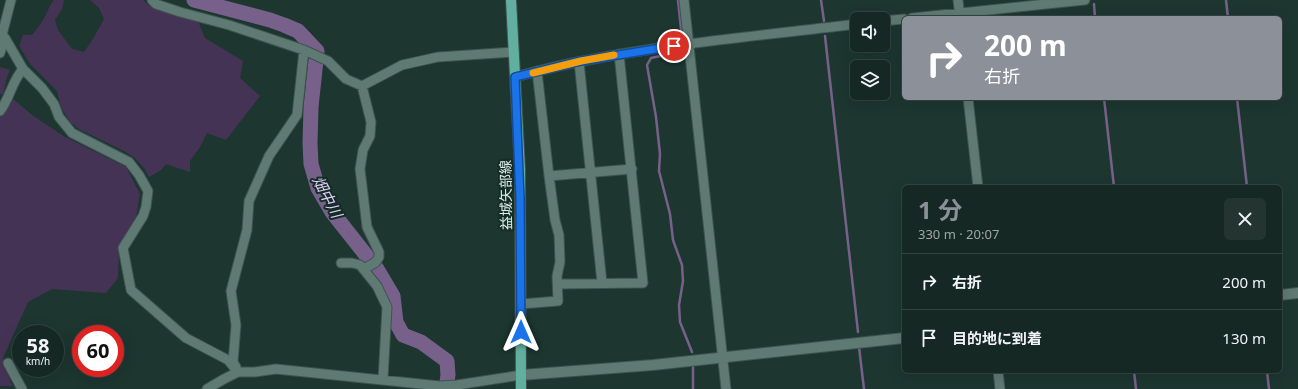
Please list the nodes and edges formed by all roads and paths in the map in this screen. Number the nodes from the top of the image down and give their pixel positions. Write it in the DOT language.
graph roads {
  1 [pos="11,0"];
  2 [pos="152,0"];
  3 [pos="511,0"];
  4 [pos="684,0"];
  5 [pos="958,0"];
  6 [pos="1085,0"];
  7 [pos="959,15"];
  8 [pos="943,16"];
  9 [pos="902,19"];
  10 [pos="890,20"];
  11 [pos="850,25"];
  12 [pos="2,36"];
  13 [pos="688,44"];
  14 [pos="306,51"];
  15 [pos="514,52"];
  16 [pos="0,54"];
  17 [pos="619,54"];
  18 [pos="578,62"];
  19 [pos="23,69"];
  20 [pos="537,71"];
  21 [pos="515,77"];
  22 [pos="362,86"];
  23 [pos="968,100"];
  24 [pos="0,111"];
  25 [pos="632,169"];
  26 [pos="590,173"];
  27 [pos="549,176"];
  28 [pos="978,185"];
  29 [pos="341,263"];
  30 [pos="366,269"];
  31 [pos="602,283"];
  32 [pos="558,284"];
  33 [pos="1298,293"];
  34 [pos="1282,295"];
  35 [pos="521,304"];
  36 [pos="902,338"];
  37 [pos="722,357"];
  38 [pos="8,363"];
  39 [pos="238,372"];
  40 [pos="998,373"];
  41 [pos="520,375"];
  42 [pos="383,379"];
  43 [pos="22,389"];
  44 [pos="207,389"];
  45 [pos="521,389"];
  46 [pos="726,389"];
  47 [pos="1000,389"];
  1 -- 12 [label="street"];
  2 -- 14 [label="street"];
  3 -- 15 [label="main road, 益城矢部線"];
  4 -- 13 [label="street"];
  5 -- 7 [label="street"];
  6 -- 7 [label="street"];
  7 -- 8 [label="street"];
  9 -- 10 [label="street"];
  11 -- 13 [label="street"];
  12 -- 16 [label="street"];
  12 -- 19 [label="street"];
  13 -- 17 [label="street"];
  13 -- 37 [label="street"];
  14 -- 22 [label="street"];
  14 -- 39 [label="street"];
  15 -- 21 [label="main road, 益城矢部線"];
  15 -- 22 [label="street"];
  17 -- 18 [label="street"];
  17 -- 25 [label="street"];
  18 -- 20 [label="street"];
  18 -- 26 [label="street"];
  19 -- 24 [label="street"];
  19 -- 39 [label="street"];
  20 -- 21 [label="street"];
  20 -- 27 [label="street"];
  21 -- 35 [label="main road, 益城矢部線"];
  22 -- 30 [label="street"];
  23 -- 28 [label="street"];
  25 -- 26 [label="street"];
  25 -- 31 [label="street"];
  26 -- 27 [label="street"];
  26 -- 31 [label="street"];
  27 -- 32 [label="street"];
  29 -- 30 [label="street"];
  30 -- 42 [label="street"];
  31 -- 32 [label="street"];
  32 -- 35 [label="street"];
  33 -- 34 [label="street"];
  35 -- 41 [label="main road, 益城矢部線"];
  36 -- 37 [label="street"];
  37 -- 41 [label="street"];
  37 -- 46 [label="street"];
  38 -- 43 [label="street"];
  39 -- 42 [label="street"];
  39 -- 44 [label="street"];
  40 -- 47 [label="street"];
  41 -- 42 [label="street"];
  41 -- 45 [label="main road, 益城矢部線"];
}
